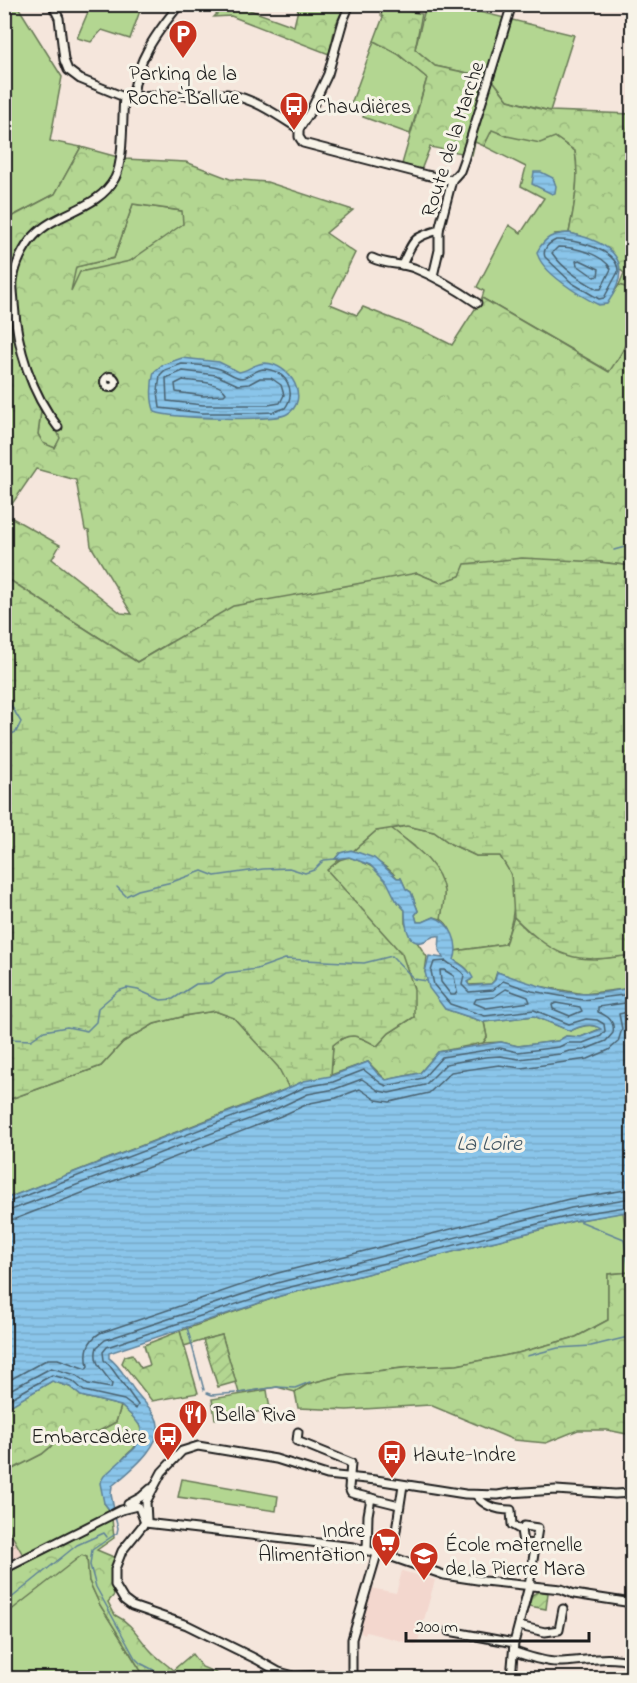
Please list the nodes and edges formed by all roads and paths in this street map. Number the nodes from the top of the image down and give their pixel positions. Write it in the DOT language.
graph roads {
  1 [pos="52,4"];
  2 [pos="180,4"];
  3 [pos="350,4"];
  4 [pos="512,4"];
  5 [pos="129,97"];
  6 [pos="298,129"];
  7 [pos="452,180"];
  8 [pos="439,231"];
  9 [pos="372,258"];
  10 [pos="402,265"];
  11 [pos="433,276"];
  12 [pos="477,303"];
  13 [pos="58,427"];
  14 [pos="298,1432"];
  15 [pos="350,1477"];
  16 [pos="403,1485"];
  17 [pos="633,1493"];
  18 [pos="476,1496"];
  19 [pos="371,1498"];
  20 [pos="141,1503"];
  21 [pos="399,1505"];
  22 [pos="146,1523"];
  23 [pos="522,1528"];
  24 [pos="536,1544"];
  25 [pos="368,1551"];
  26 [pos="377,1554"];
  27 [pos="392,1557"];
  28 [pos="4,1569"];
  29 [pos="529,1586"];
  30 [pos="633,1603"];
  31 [pos="563,1609"];
  32 [pos="519,1626"];
  33 [pos="449,1631"];
  34 [pos="514,1643"];
  35 [pos="515,1652"];
  36 [pos="632,1663"];
  37 [pos="354,1678"];
  38 [pos="511,1678"];
  1 -- 5 [label="street"];
  2 -- 5 [label="street"];
  3 -- 6 [label="street"];
  4 -- 7 [label="street, Route de la Marche"];
  5 -- 6 [label="street"];
  5 -- 13 [label="street"];
  6 -- 7 [label="street"];
  7 -- 8 [label="street, Route de la Marche"];
  8 -- 10 [label="street, Route de la Marche"];
  8 -- 11 [label="street"];
  9 -- 10 [label="street"];
  10 -- 11 [label="street"];
  11 -- 12 [label="street"];
  14 -- 15 [label="street"];
  15 -- 16 [label="street"];
  15 -- 19 [label="street"];
  15 -- 20 [label="street"];
  16 -- 18 [label="street"];
  16 -- 21 [label="street"];
  17 -- 18 [label="street"];
  18 -- 23 [label="street"];
  19 -- 21 [label="street"];
  19 -- 25 [label="street"];
  20 -- 22 [label="street"];
  20 -- 28 [label="street"];
  21 -- 27 [label="street"];
  22 -- 25 [label="street"];
  22 -- 37 [label="street"];
  23 -- 24 [label="street"];
  23 -- 24 [label="street"];
  24 -- 29 [label="street"];
  25 -- 26 [label="street"];
  26 -- 27 [label="street"];
  26 -- 37 [label="street"];
  27 -- 29 [label="street"];
  29 -- 30 [label="street"];
  29 -- 32 [label="street"];
  31 -- 32 [label="street"];
  32 -- 34 [label="street"];
  33 -- 34 [label="street"];
  34 -- 35 [label="street"];
  35 -- 36 [label="street"];
  35 -- 38 [label="street"];
}
